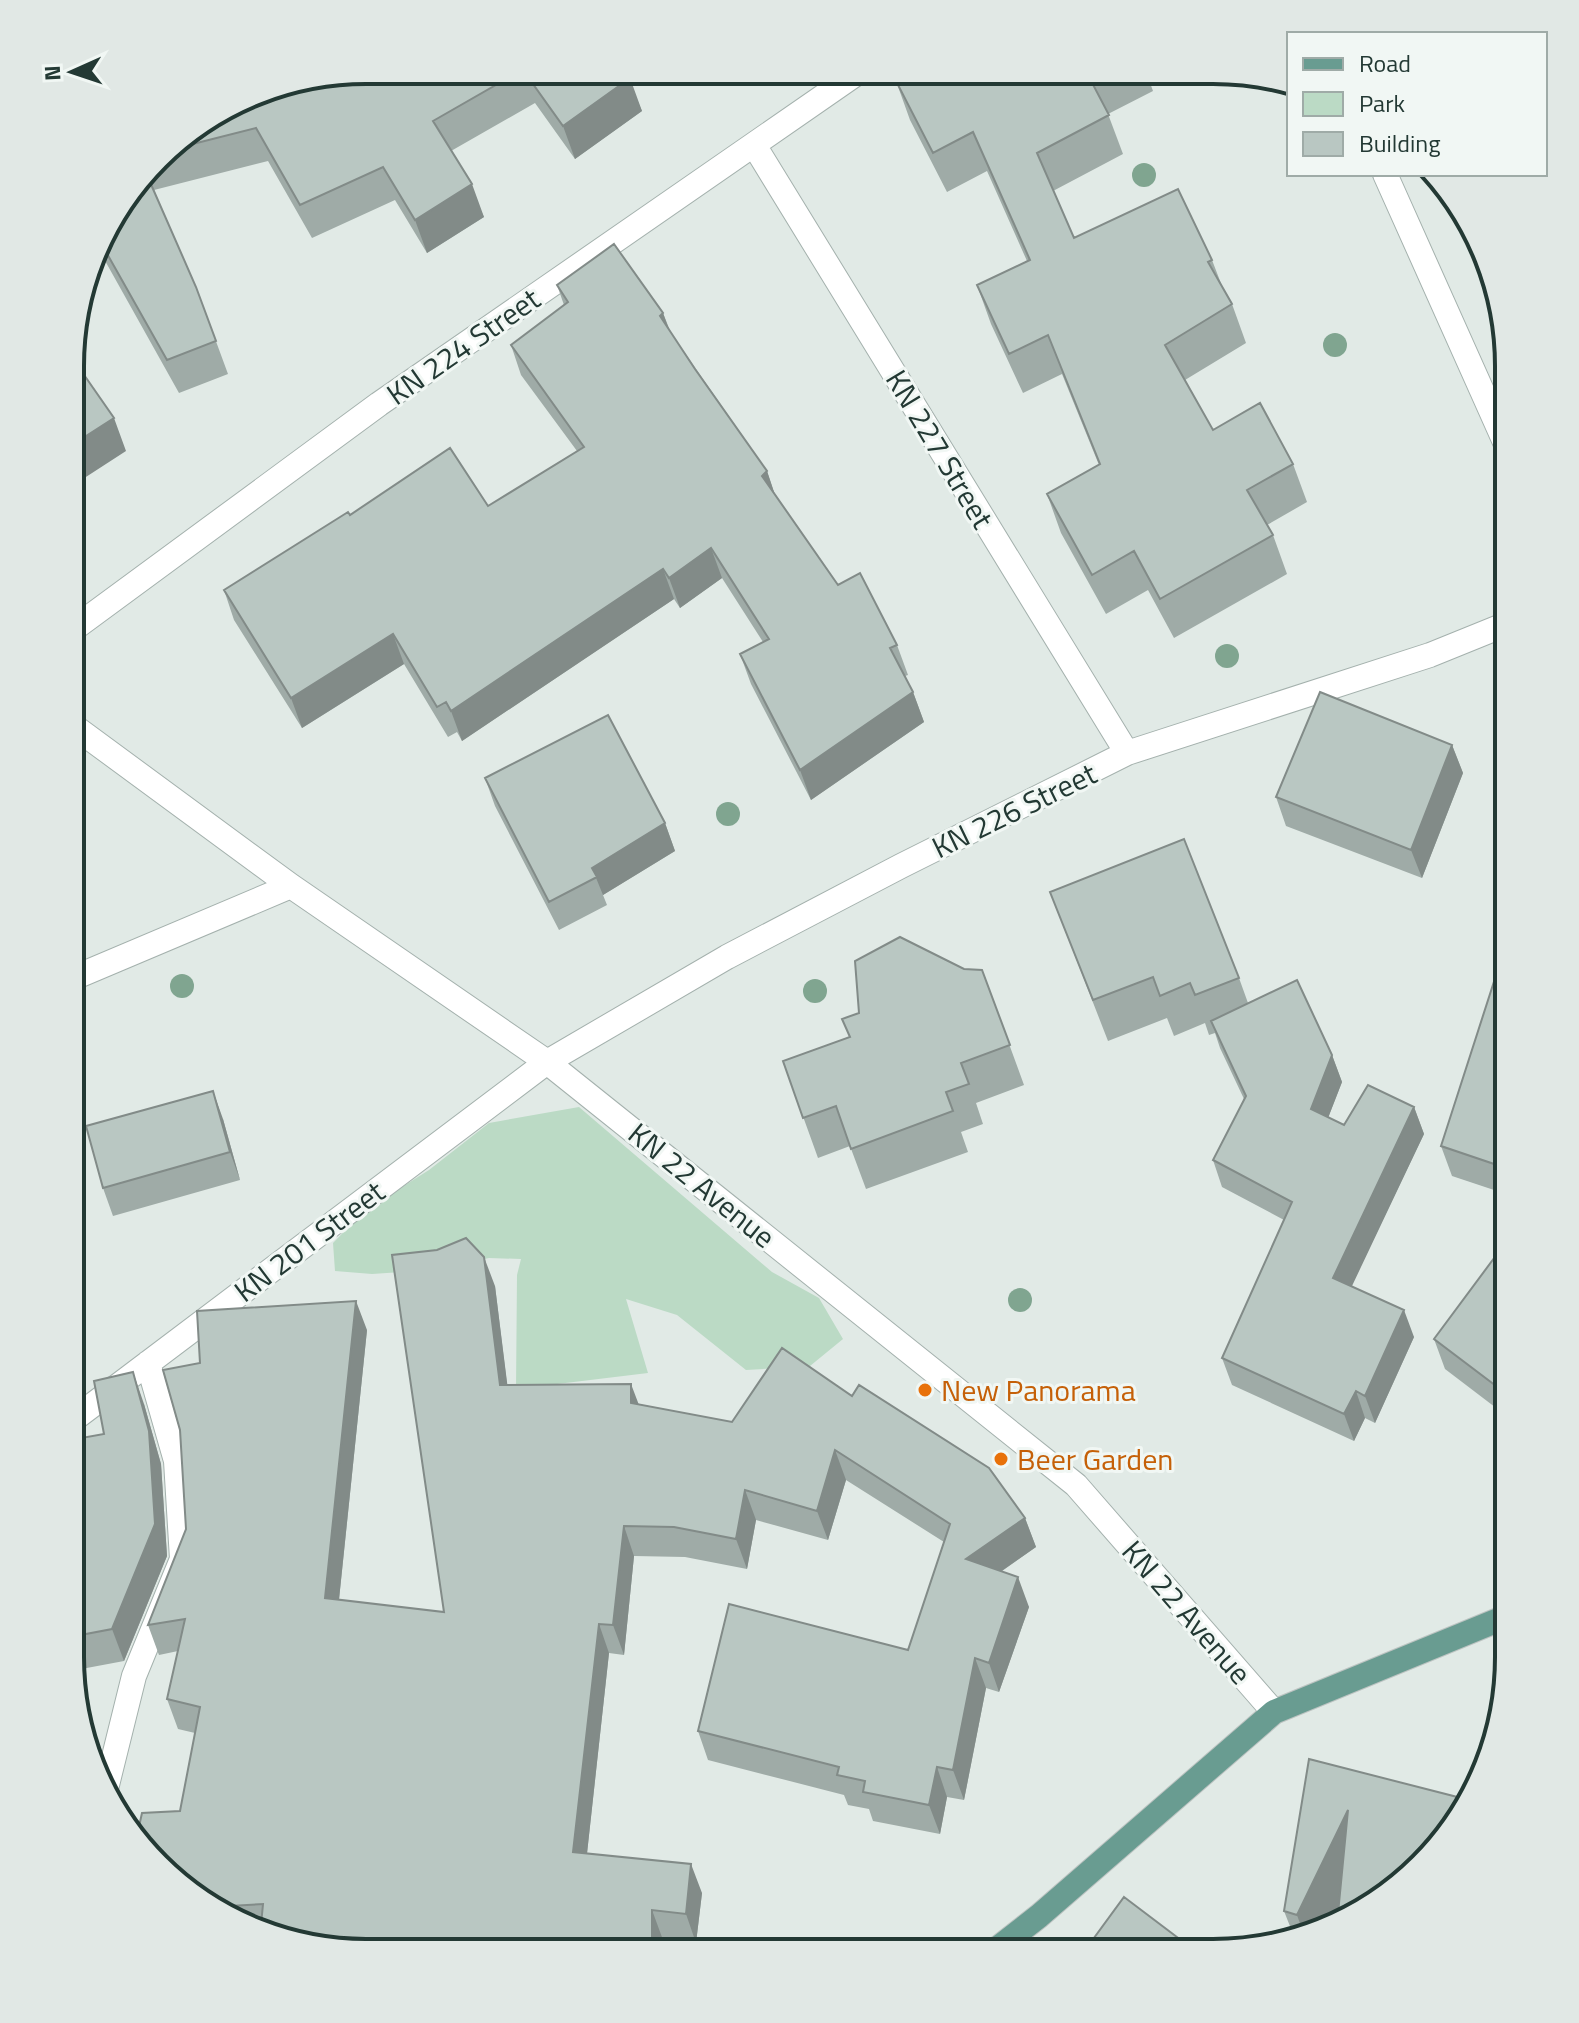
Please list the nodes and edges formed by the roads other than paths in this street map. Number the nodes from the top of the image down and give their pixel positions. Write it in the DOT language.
graph roads {
  1 [pos="841,84"];
  2 [pos="754,145"];
  3 [pos="1386,176"];
  4 [pos="1495,420"];
  5 [pos="84,621"];
  6 [pos="1495,629"];
  7 [pos="84,734"];
  8 [pos="1127,753"];
  9 [pos="291,886"];
  10 [pos="84,974"];
  11 [pos="547,1062"];
  12 [pos="148,1363"];
  13 [pos="84,1411"];
  14 [pos="1494,1622"];
  15 [pos="1274,1712"];
  16 [pos="110,1775"];
  17 [pos="1011,1938"];
  1 -- 2 [label="street, KN 224 Street"];
  2 -- 5 [label="street, KN 224 Street"];
  2 -- 8 [label="street, KN 227 Street"];
  3 -- 4 [label="street"];
  6 -- 8 [label="street, KN 226 Street"];
  7 -- 9 [label="street, KN 22 Avenue"];
  8 -- 11 [label="street, KN 226 Street"];
  9 -- 10 [label="street"];
  9 -- 11 [label="street, KN 22 Avenue"];
  11 -- 12 [label="street, KN 201 Street"];
  11 -- 15 [label="street, KN 22 Avenue"];
  12 -- 13 [label="street, KN 201 Street"];
  12 -- 16 [label="street"];
  14 -- 15 [label="main road"];
  15 -- 17 [label="main road"];
}
